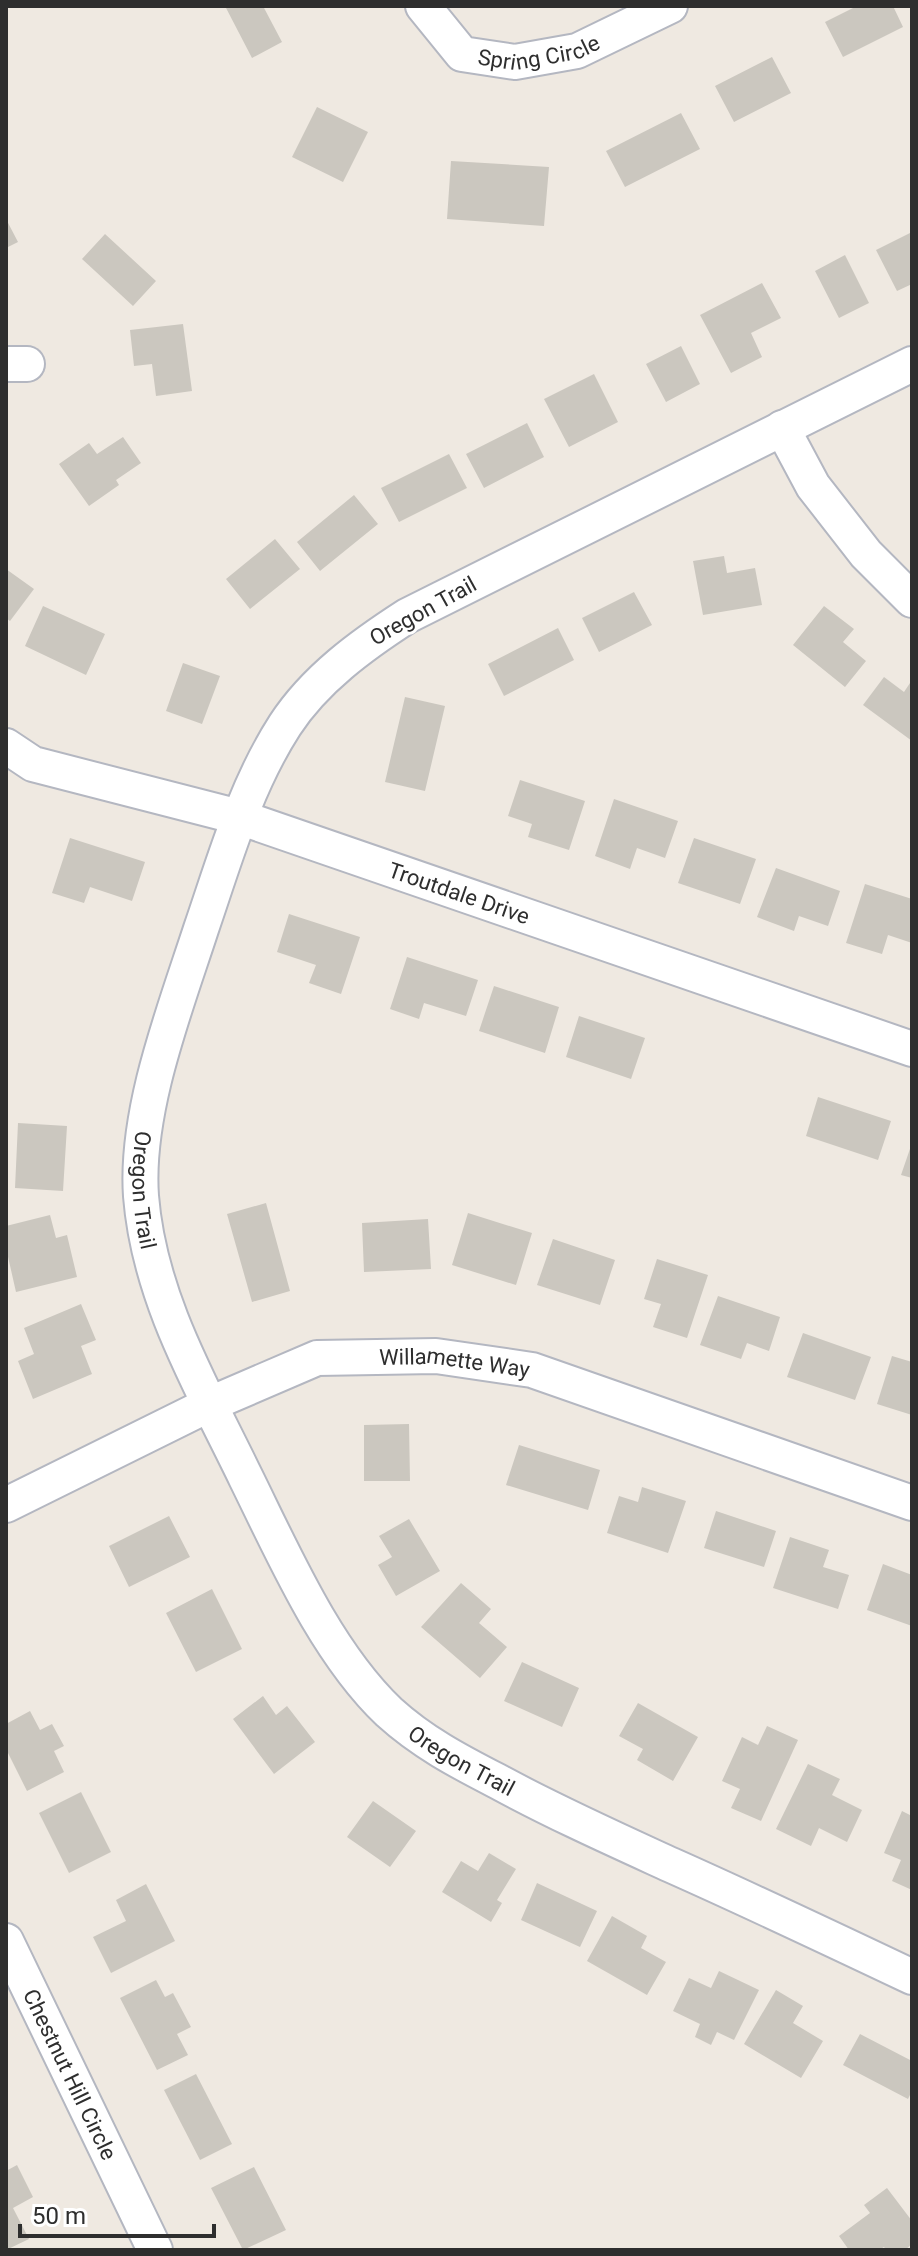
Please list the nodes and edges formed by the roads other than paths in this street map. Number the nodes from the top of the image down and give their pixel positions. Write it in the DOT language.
graph roads {
  1 [pos="423,6"];
  2 [pos="670,6"];
  3 [pos="912,364"];
  4 [pos="782,428"];
  5 [pos="912,600"];
  6 [pos="6,746"];
  7 [pos="239,817"];
  8 [pos="912,1049"];
  9 [pos="210,1404"];
  10 [pos="912,1503"];
  11 [pos="6,1505"];
  12 [pos="6,1941"];
  13 [pos="912,1977"];
  14 [pos="155,2250"];
  1 -- 2 [label="street, Spring Circle"];
  3 -- 4 [label="street, Oregon Trail"];
  4 -- 5 [label="street"];
  4 -- 7 [label="street, Oregon Trail"];
  6 -- 7 [label="street, Troutdale Drive"];
  7 -- 8 [label="street, Troutdale Drive"];
  7 -- 9 [label="street, Oregon Trail"];
  9 -- 10 [label="street, Willamette Way"];
  9 -- 11 [label="street, Willamette Way"];
  9 -- 13 [label="street, Oregon Trail"];
  12 -- 14 [label="street, Chestnut Hill Circle"];
}
